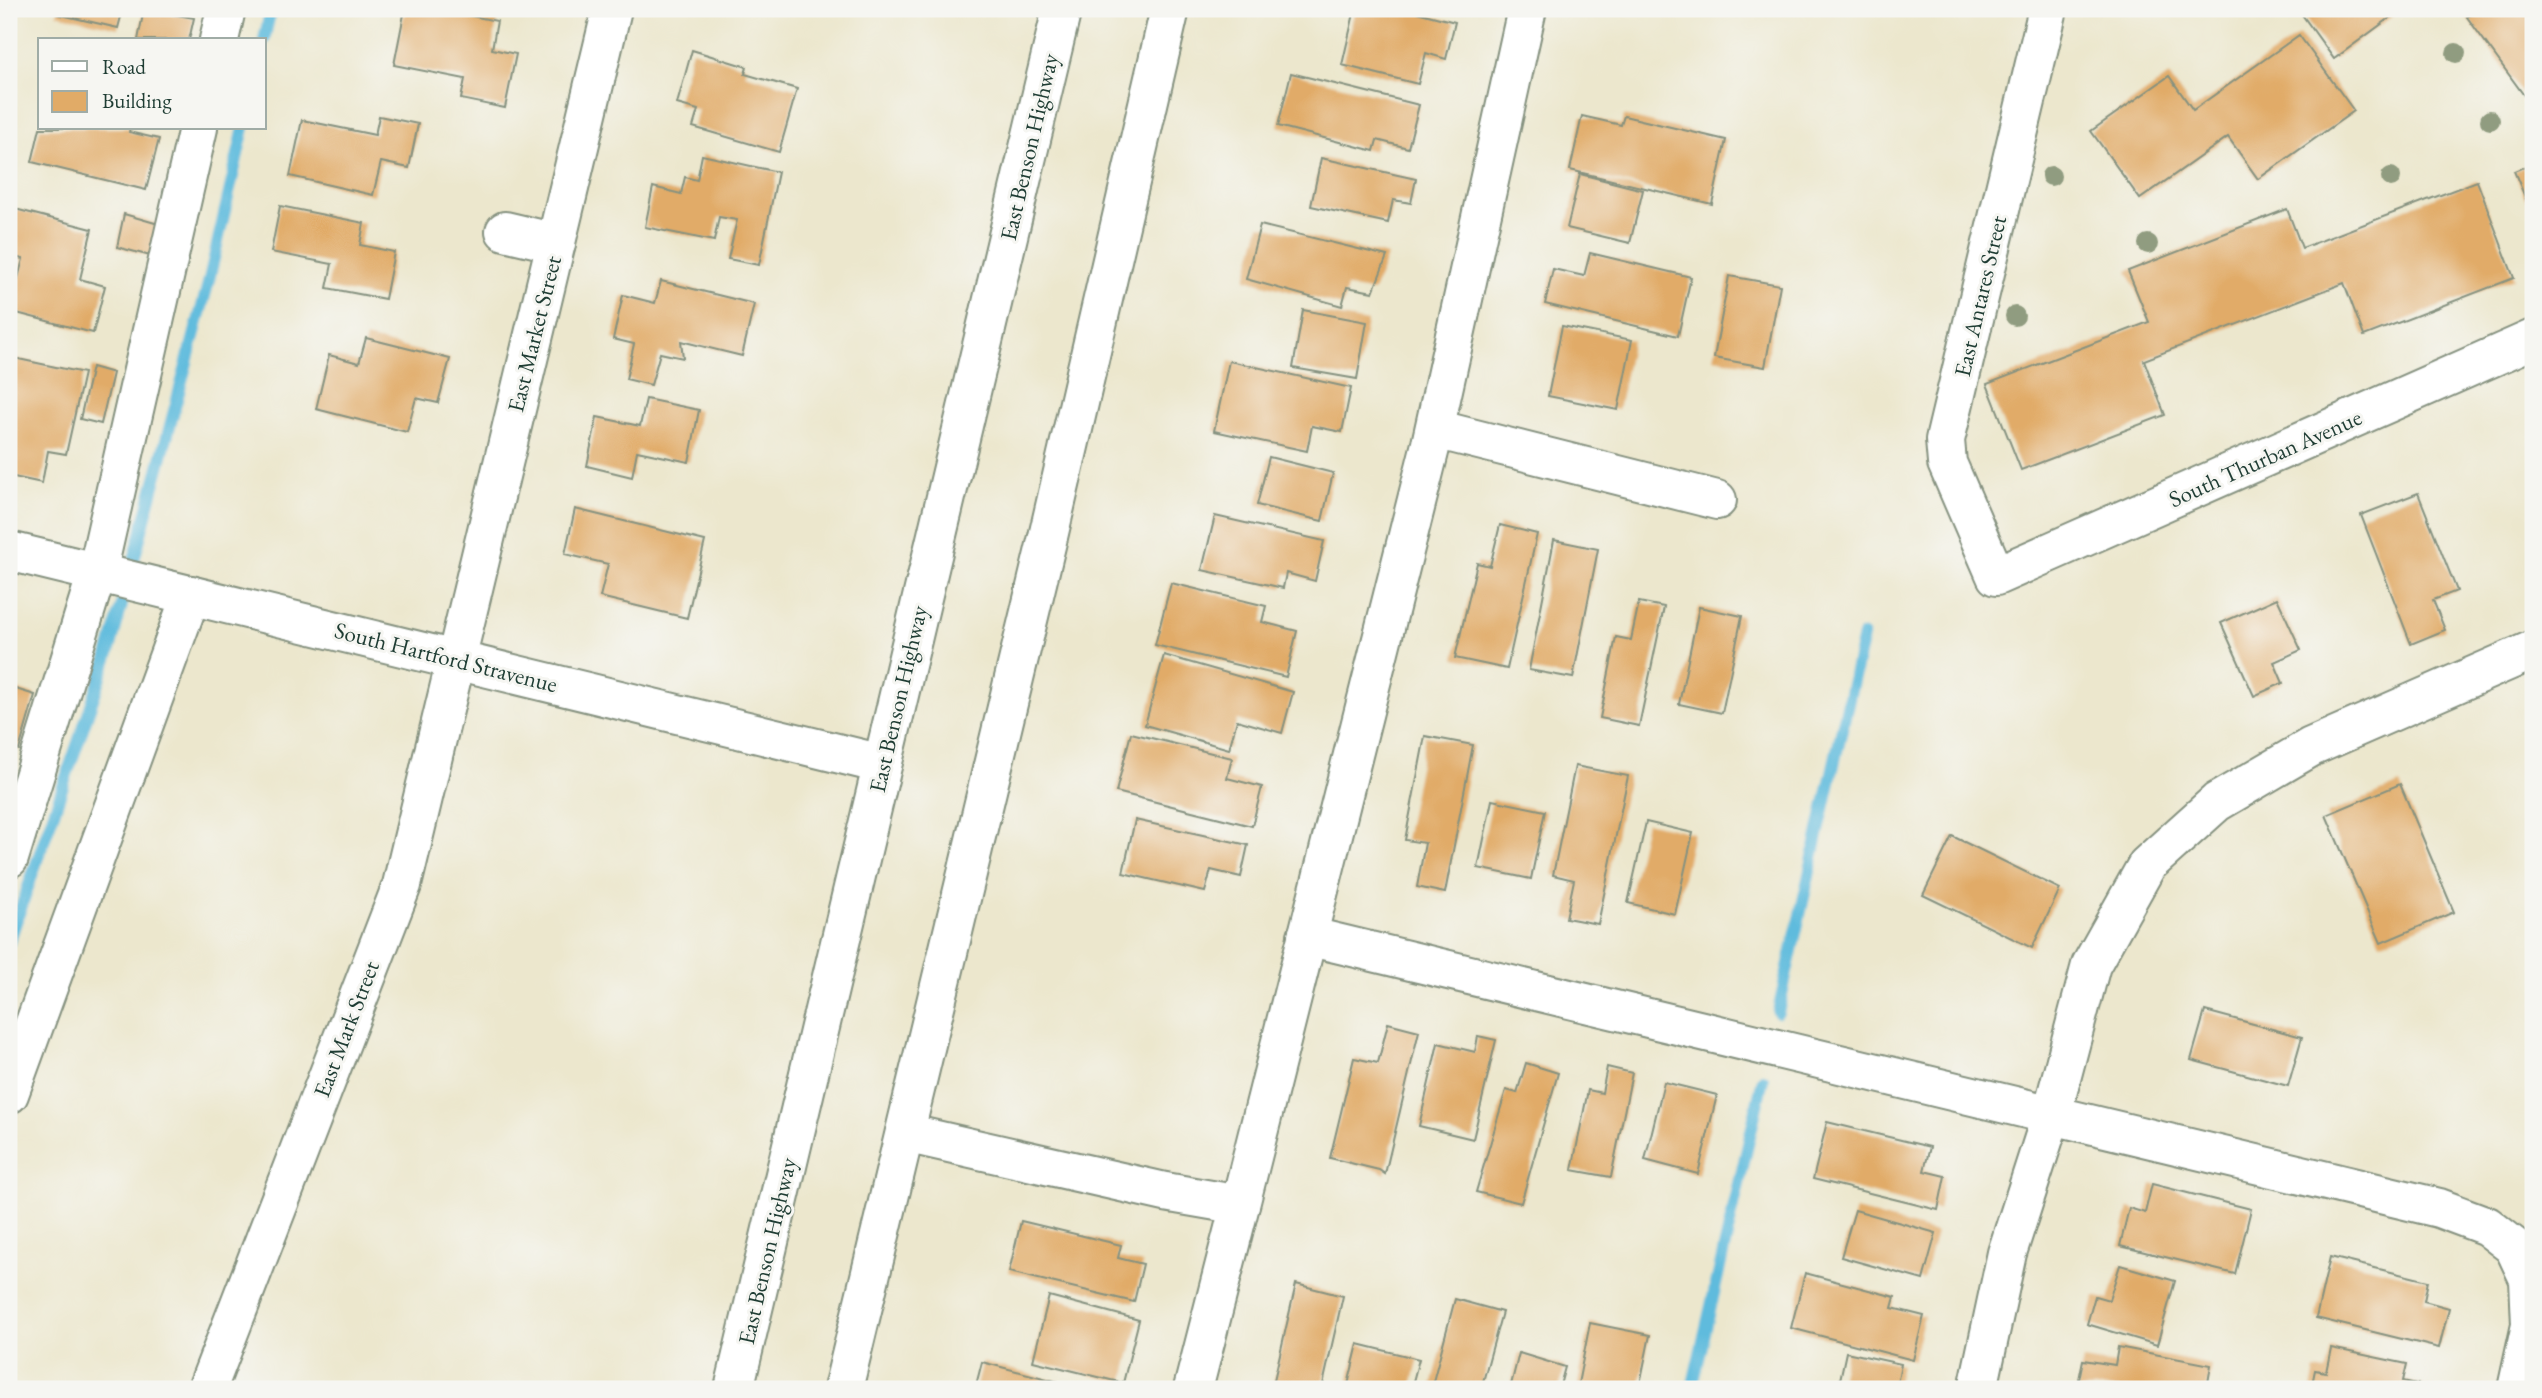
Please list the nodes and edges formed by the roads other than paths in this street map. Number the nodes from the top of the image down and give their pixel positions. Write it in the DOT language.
graph roads {
  1 [pos="226,9"];
  2 [pos="612,9"];
  3 [pos="1062,9"];
  4 [pos="1170,9"];
  5 [pos="1527,9"];
  6 [pos="2048,9"];
  7 [pos="219,38"];
  8 [pos="198,130"];
  9 [pos="505,231"];
  10 [pos="556,243"];
  11 [pos="2533,339"];
  12 [pos="1435,429"];
  13 [pos="1717,500"];
  14 [pos="9,551"];
  15 [pos="97,573"];
  16 [pos="1996,576"];
  17 [pos="191,595"];
  18 [pos="2533,650"];
  19 [pos="455,660"];
  20 [pos="882,764"];
  21 [pos="9,858"];
  22 [pos="1307,936"];
  23 [pos="9,1094"];
  24 [pos="2052,1113"];
  25 [pos="905,1133"];
  26 [pos="1240,1205"];
  27 [pos="207,1389"];
  28 [pos="734,1389"];
  29 [pos="843,1389"];
  30 [pos="1193,1389"];
  31 [pos="1978,1389"];
  32 [pos="2517,1389"];
  1 -- 7 [label="street"];
  2 -- 10 [label="street, East Market Street"];
  3 -- 20 [label="street, East Benson Highway"];
  4 -- 25 [label="street"];
  5 -- 12 [label="street"];
  6 -- 16 [label="street, East Antares Street"];
  8 -- 15 [label="street"];
  9 -- 10 [label="street"];
  10 -- 19 [label="street, East Market Street"];
  11 -- 16 [label="street, South Thurban Avenue"];
  12 -- 13 [label="street"];
  12 -- 22 [label="street"];
  14 -- 15 [label="street, South Hartford Stravenue"];
  15 -- 17 [label="street, South Hartford Stravenue"];
  15 -- 21 [label="street"];
  17 -- 19 [label="street, South Hartford Stravenue"];
  17 -- 23 [label="street"];
  18 -- 24 [label="street"];
  19 -- 20 [label="street, South Hartford Stravenue"];
  19 -- 27 [label="street, East Mark Street"];
  20 -- 28 [label="street, East Benson Highway"];
  22 -- 24 [label="street"];
  22 -- 26 [label="street"];
  24 -- 31 [label="street"];
  24 -- 32 [label="street"];
  25 -- 26 [label="street"];
  25 -- 29 [label="street"];
  26 -- 30 [label="street"];
}
